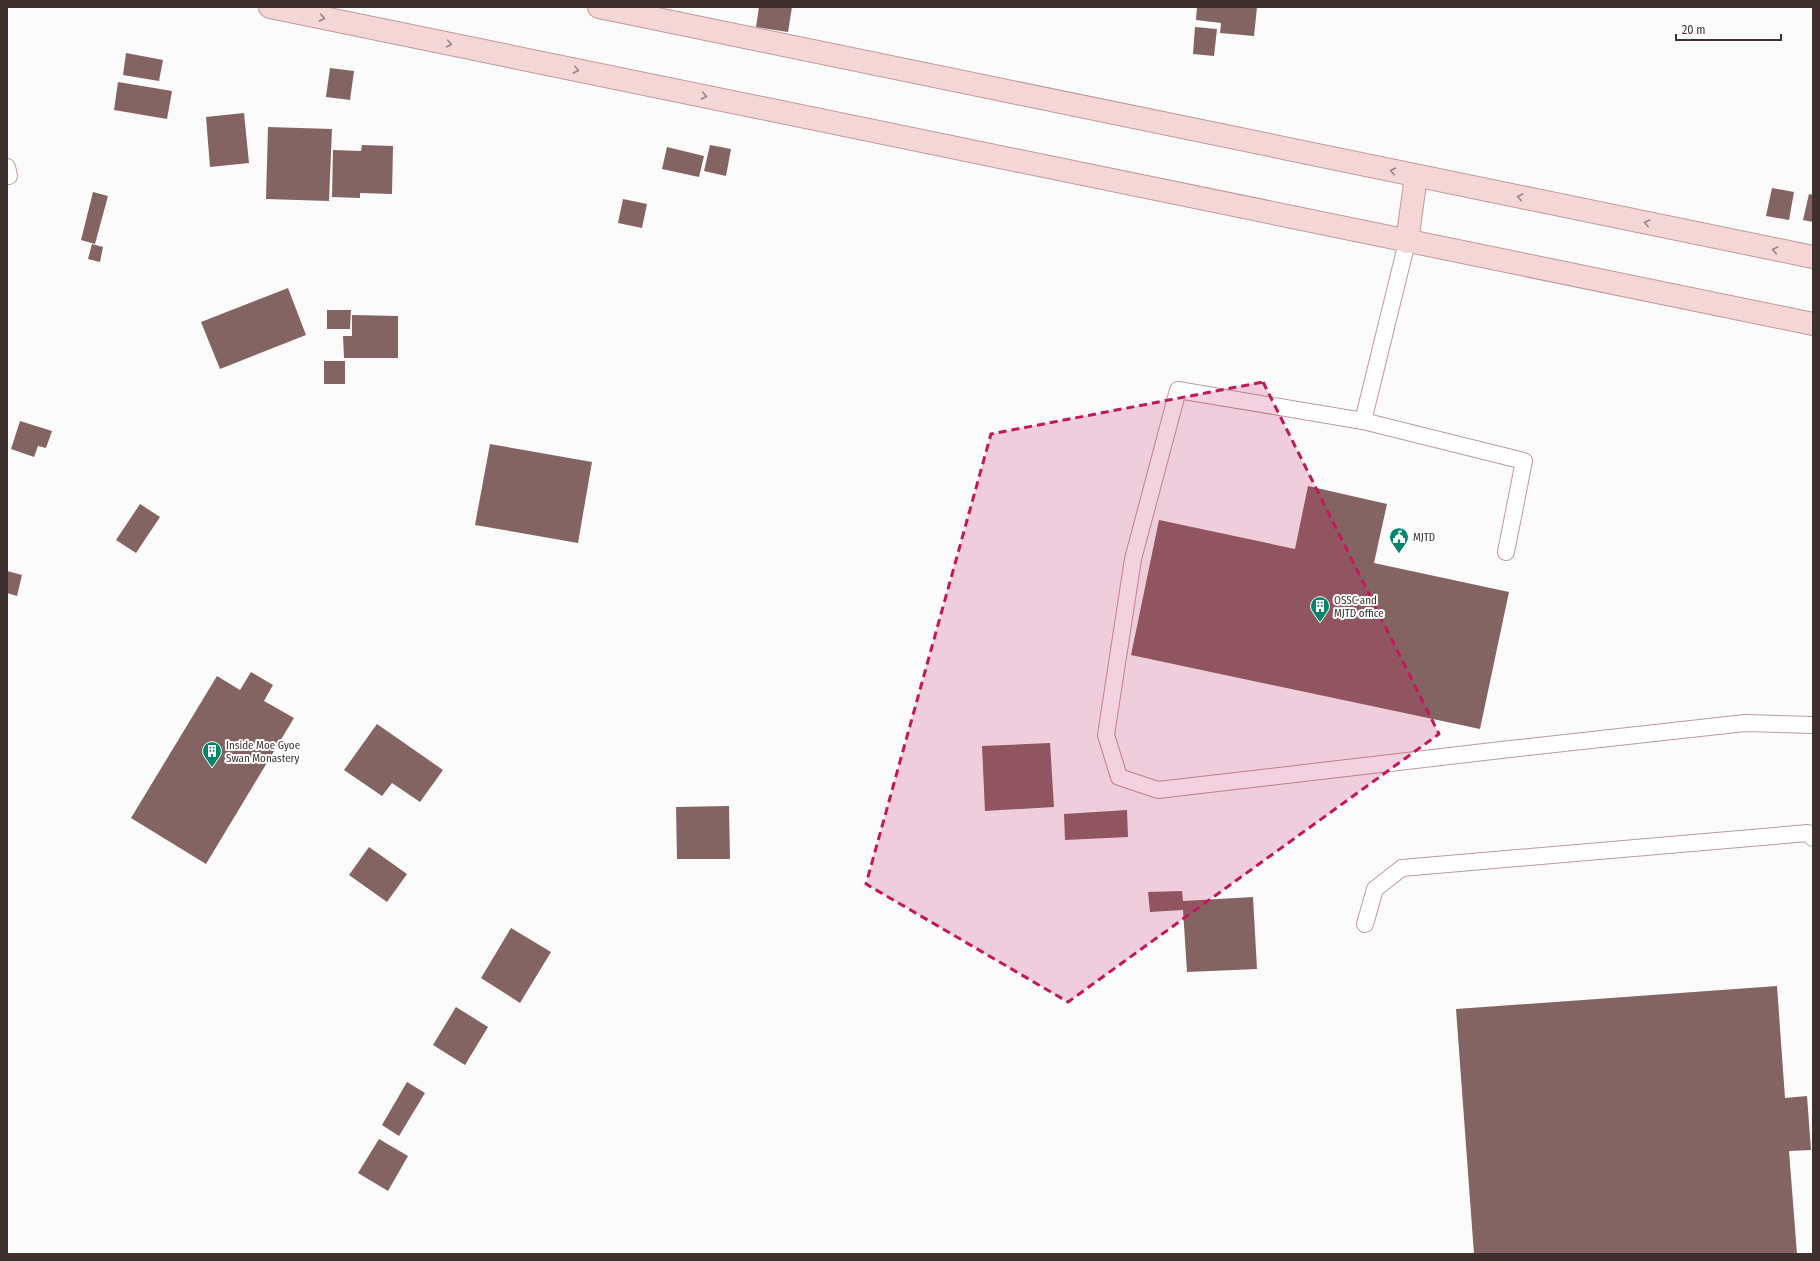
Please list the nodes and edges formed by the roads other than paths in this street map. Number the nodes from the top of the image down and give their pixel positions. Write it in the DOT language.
graph roads {
  1 [pos="270,7"];
  2 [pos="600,7"];
  3 [pos="1416,176"];
  4 [pos="1407,242"];
  5 [pos="1813,257"];
  6 [pos="1813,324"];
  7 [pos="1363,421"];
  8 [pos="1506,552"];
  9 [pos="1813,725"];
  10 [pos="1813,838"];
  11 [pos="1365,924"];
  1 -- 4 [label="main road, one-way"];
  3 -- 2 [label="main road, one-way"];
  3 -- 4 [label="main road"];
  5 -- 3 [label="main road, one-way"];
  4 -- 6 [label="main road"];
  4 -- 7 [label="lane"];
  7 -- 8 [label="lane"];
  7 -- 9 [label="lane"];
  10 -- 11 [label="lane"];
}
